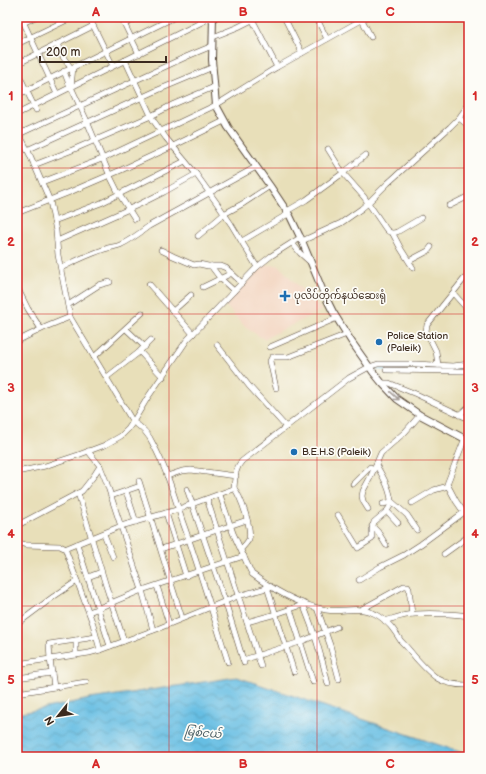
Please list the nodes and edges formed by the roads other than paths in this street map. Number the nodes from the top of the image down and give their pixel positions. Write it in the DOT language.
graph roads {
  1 [pos="21,17"];
  2 [pos="35,17"];
  3 [pos="73,17"];
  4 [pos="89,17"];
  5 [pos="121,17"];
  6 [pos="139,17"];
  7 [pos="175,17"];
  8 [pos="212,17"];
  9 [pos="258,17"];
  10 [pos="284,17"];
  11 [pos="316,17"];
  12 [pos="365,18"];
  13 [pos="165,19"];
  14 [pos="252,19"];
  15 [pos="23,22"];
  16 [pos="125,24"];
  17 [pos="93,26"];
  18 [pos="30,37"];
  19 [pos="212,37"];
  20 [pos="371,37"];
  21 [pos="132,38"];
  22 [pos="327,39"];
  23 [pos="17,44"];
  24 [pos="57,44"];
  25 [pos="212,46"];
  26 [pos="106,51"];
  27 [pos="38,53"];
  28 [pos="302,53"];
  29 [pos="139,54"];
  30 [pos="125,60"];
  31 [pos="17,64"];
  32 [pos="113,66"];
  33 [pos="213,67"];
  34 [pos="277,67"];
  35 [pos="72,68"];
  36 [pos="17,71"];
  37 [pos="64,71"];
  38 [pos="50,79"];
  39 [pos="135,80"];
  40 [pos="71,87"];
  41 [pos="214,87"];
  42 [pos="27,90"];
  43 [pos="57,94"];
  44 [pos="17,95"];
  45 [pos="142,98"];
  46 [pos="469,104"];
  47 [pos="216,105"];
  48 [pos="80,106"];
  49 [pos="35,108"];
  50 [pos="17,114"];
  51 [pos="151,116"];
  52 [pos="459,118"];
  53 [pos="224,121"];
  54 [pos="88,123"];
  55 [pos="469,126"];
  56 [pos="161,131"];
  57 [pos="18,132"];
  58 [pos="95,140"];
  59 [pos="172,147"];
  60 [pos="328,149"];
  61 [pos="27,150"];
  62 [pos="366,155"];
  63 [pos="102,159"];
  64 [pos="185,161"];
  65 [pos="34,165"];
  66 [pos="256,167"];
  67 [pos="343,173"];
  68 [pos="196,174"];
  69 [pos="110,176"];
  70 [pos="42,182"];
  71 [pos="270,186"];
  72 [pos="209,192"];
  73 [pos="119,194"];
  74 [pos="469,196"];
  75 [pos="50,200"];
  76 [pos="368,203"];
  77 [pos="449,206"];
  78 [pos="128,209"];
  79 [pos="287,212"];
  80 [pos="17,213"];
  81 [pos="224,214"];
  82 [pos="421,218"];
  83 [pos="135,220"];
  84 [pos="54,221"];
  85 [pos="393,234"];
  86 [pos="198,236"];
  87 [pos="302,239"];
  88 [pos="57,241"];
  89 [pos="242,241"];
  90 [pos="292,243"];
  91 [pos="431,247"];
  92 [pos="161,250"];
  93 [pos="409,261"];
  94 [pos="311,262"];
  95 [pos="211,266"];
  96 [pos="257,267"];
  97 [pos="61,268"];
  98 [pos="413,268"];
  99 [pos="232,273"];
  100 [pos="220,278"];
  101 [pos="464,279"];
  102 [pos="110,282"];
  103 [pos="242,283"];
  104 [pos="149,284"];
  105 [pos="17,287"];
  106 [pos="203,287"];
  107 [pos="234,291"];
  108 [pos="453,293"];
  109 [pos="191,295"];
  110 [pos="469,300"];
  111 [pos="68,305"];
  112 [pos="465,306"];
  113 [pos="173,311"];
  114 [pos="469,311"];
  115 [pos="142,313"];
  116 [pos="70,317"];
  117 [pos="337,318"];
  118 [pos="41,329"];
  119 [pos="126,329"];
  120 [pos="193,334"];
  121 [pos="347,334"];
  122 [pos="17,340"];
  123 [pos="151,340"];
  124 [pos="217,345"];
  125 [pos="144,347"];
  126 [pos="270,347"];
  127 [pos="140,352"];
  128 [pos="94,357"];
  129 [pos="469,364"];
  130 [pos="438,365"];
  131 [pos="369,367"];
  132 [pos="386,370"];
  133 [pos="469,371"];
  134 [pos="107,377"];
  135 [pos="162,377"];
  136 [pos="382,383"];
  137 [pos="276,388"];
  138 [pos="469,407"];
  139 [pos="460,414"];
  140 [pos="420,415"];
  141 [pos="469,419"];
  142 [pos="133,422"];
  143 [pos="286,428"];
  144 [pos="467,440"];
  145 [pos="88,451"];
  146 [pos="100,466"];
  147 [pos="373,467"];
  148 [pos="17,472"];
  149 [pos="167,476"];
  150 [pos="236,476"];
  151 [pos="353,484"];
  152 [pos="448,486"];
  153 [pos="234,488"];
  154 [pos="187,489"];
  155 [pos="126,491"];
  156 [pos="78,493"];
  157 [pos="220,495"];
  158 [pos="111,496"];
  159 [pos="207,499"];
  160 [pos="392,502"];
  161 [pos="412,503"];
  162 [pos="193,504"];
  163 [pos="383,504"];
  164 [pos="178,509"];
  165 [pos="368,509"];
  166 [pos="386,511"];
  167 [pos="166,513"];
  168 [pos="338,515"];
  169 [pos="151,518"];
  170 [pos="247,520"];
  171 [pos="136,522"];
  172 [pos="398,523"];
  173 [pos="18,525"];
  174 [pos="121,526"];
  175 [pos="231,526"];
  176 [pos="373,529"];
  177 [pos="217,530"];
  178 [pos="417,530"];
  179 [pos="104,534"];
  180 [pos="203,535"];
  181 [pos="469,536"];
  182 [pos="91,539"];
  183 [pos="189,540"];
  184 [pos="17,542"];
  185 [pos="77,544"];
  186 [pos="175,544"];
  187 [pos="386,545"];
  188 [pos="66,549"];
  189 [pos="161,549"];
  190 [pos="241,549"];
  191 [pos="444,554"];
  192 [pos="244,556"];
  193 [pos="113,557"];
  194 [pos="228,562"];
  195 [pos="214,566"];
  196 [pos="199,571"];
  197 [pos="101,572"];
  198 [pos="186,576"];
  199 [pos="88,577"];
  200 [pos="359,580"];
  201 [pos="77,581"];
  202 [pos="171,581"];
  203 [pos="157,586"];
  204 [pos="269,587"];
  205 [pos="142,590"];
  206 [pos="238,596"];
  207 [pos="225,601"];
  208 [pos="111,602"];
  209 [pos="304,604"];
  210 [pos="211,607"];
  211 [pos="98,608"];
  212 [pos="317,608"];
  213 [pos="290,609"];
  214 [pos="361,610"];
  215 [pos="88,612"];
  216 [pos="276,614"];
  217 [pos="412,614"];
  218 [pos="469,616"];
  219 [pos="182,618"];
  220 [pos="385,621"];
  221 [pos="247,622"];
  222 [pos="17,624"];
  223 [pos="169,624"];
  224 [pos="336,628"];
  225 [pos="153,630"];
  226 [pos="325,632"];
  227 [pos="315,636"];
  228 [pos="96,637"];
  229 [pos="76,640"];
  230 [pos="124,641"];
  231 [pos="300,642"];
  232 [pos="110,646"];
  233 [pos="286,646"];
  234 [pos="100,650"];
  235 [pos="76,655"];
  236 [pos="258,655"];
  237 [pos="50,659"];
  238 [pos="228,662"];
  239 [pos="17,664"];
  240 [pos="261,666"];
  241 [pos="294,672"];
  242 [pos="52,673"];
  243 [pos="18,678"];
  244 [pos="339,679"];
  245 [pos="86,682"];
  246 [pos="313,682"];
  247 [pos="328,684"];
  248 [pos="469,685"];
  249 [pos="54,687"];
  250 [pos="19,692"];
  1 -- 15 [label="street"];
  2 -- 15 [label="street"];
  3 -- 18 [label="street"];
  4 -- 17 [label="street"];
  5 -- 16 [label="street"];
  6 -- 16 [label="street"];
  7 -- 13 [label="street"];
  8 -- 19 [label="street"];
  8 -- 29 [label="street"];
  9 -- 14 [label="street"];
  10 -- 28 [label="street"];
  11 -- 22 [label="street"];
  12 -- 20 [label="street"];
  12 -- 22 [label="street"];
  13 -- 21 [label="street"];
  14 -- 19 [label="street"];
  14 -- 34 [label="street"];
  15 -- 18 [label="street"];
  16 -- 21 [label="street"];
  17 -- 24 [label="street"];
  17 -- 26 [label="street"];
  18 -- 23 [label="street"];
  18 -- 27 [label="street"];
  19 -- 25 [label="street"];
  21 -- 26 [label="street"];
  21 -- 29 [label="street"];
  22 -- 28 [label="street"];
  24 -- 27 [label="street"];
  24 -- 35 [label="street"];
  25 -- 33 [label="street"];
  25 -- 39 [label="street"];
  26 -- 32 [label="street"];
  26 -- 35 [label="street"];
  27 -- 31 [label="street"];
  27 -- 38 [label="street"];
  28 -- 34 [label="street"];
  29 -- 30 [label="street"];
  30 -- 32 [label="street"];
  30 -- 39 [label="street"];
  32 -- 40 [label="street"];
  33 -- 41 [label="street"];
  33 -- 45 [label="street"];
  34 -- 47 [label="street"];
  35 -- 37 [label="street"];
  35 -- 40 [label="street"];
  36 -- 42 [label="street"];
  37 -- 38 [label="street"];
  37 -- 40 [label="street"];
  38 -- 42 [label="street"];
  38 -- 43 [label="street"];
  39 -- 45 [label="street"];
  39 -- 48 [label="street"];
  40 -- 43 [label="street"];
  40 -- 48 [label="street"];
  41 -- 47 [label="street"];
  41 -- 51 [label="street"];
  42 -- 44 [label="street"];
  42 -- 49 [label="street"];
  43 -- 49 [label="street"];
  45 -- 51 [label="street"];
  45 -- 54 [label="street"];
  46 -- 52 [label="street"];
  47 -- 53 [label="street"];
  47 -- 56 [label="street"];
  48 -- 54 [label="street"];
  48 -- 57 [label="street"];
  49 -- 50 [label="street"];
  51 -- 56 [label="street"];
  51 -- 58 [label="street"];
  52 -- 55 [label="street"];
  52 -- 76 [label="street"];
  53 -- 59 [label="street"];
  53 -- 66 [label="street"];
  54 -- 58 [label="street"];
  54 -- 61 [label="street"];
  56 -- 59 [label="street"];
  56 -- 63 [label="street"];
  57 -- 61 [label="street"];
  58 -- 63 [label="street"];
  58 -- 65 [label="street"];
  59 -- 64 [label="street"];
  59 -- 69 [label="street"];
  60 -- 67 [label="street"];
  61 -- 65 [label="street"];
  62 -- 67 [label="street"];
  63 -- 69 [label="street"];
  63 -- 70 [label="street"];
  64 -- 68 [label="street"];
  64 -- 73 [label="street"];
  65 -- 70 [label="street"];
  66 -- 71 [label="street"];
  66 -- 72 [label="street"];
  67 -- 76 [label="street"];
  67 -- 79 [label="street"];
  68 -- 72 [label="street"];
  68 -- 78 [label="street"];
  69 -- 73 [label="street"];
  69 -- 75 [label="street"];
  70 -- 75 [label="street"];
  71 -- 79 [label="street"];
  71 -- 81 [label="street"];
  72 -- 81 [label="street"];
  72 -- 97 [label="street"];
  73 -- 78 [label="street"];
  73 -- 84 [label="street"];
  74 -- 77 [label="street"];
  75 -- 80 [label="street"];
  75 -- 84 [label="street"];
  76 -- 85 [label="street"];
  76 -- 87 [label="street"];
  78 -- 83 [label="street"];
  78 -- 88 [label="street"];
  79 -- 87 [label="street"];
  79 -- 89 [label="street"];
  81 -- 86 [label="street"];
  81 -- 89 [label="street"];
  82 -- 85 [label="street"];
  84 -- 88 [label="street"];
  85 -- 93 [label="street"];
  87 -- 90 [label="street"];
  87 -- 94 [label="street"];
  88 -- 97 [label="street"];
  89 -- 96 [label="street"];
  90 -- 94 [label="street"];
  90 -- 96 [label="street"];
  91 -- 93 [label="street"];
  92 -- 95 [label="street"];
  93 -- 98 [label="street"];
  94 -- 117 [label="street"];
  95 -- 99 [label="street"];
  95 -- 100 [label="street"];
  96 -- 103 [label="street"];
  97 -- 111 [label="street"];
  99 -- 100 [label="street"];
  99 -- 103 [label="street"];
  100 -- 106 [label="street"];
  100 -- 107 [label="street"];
  101 -- 108 [label="street"];
  102 -- 111 [label="street"];
  103 -- 107 [label="street"];
  104 -- 113 [label="street"];
  105 -- 118 [label="street"];
  107 -- 120 [label="street"];
  108 -- 112 [label="street"];
  108 -- 130 [label="street"];
  109 -- 113 [label="street"];
  110 -- 112 [label="street"];
  111 -- 116 [label="street"];
  112 -- 114 [label="street"];
  113 -- 120 [label="street"];
  115 -- 119 [label="street"];
  116 -- 118 [label="street"];
  116 -- 128 [label="street"];
  117 -- 121 [label="street"];
  117 -- 126 [label="street"];
  118 -- 122 [label="street"];
  119 -- 125 [label="street"];
  119 -- 128 [label="street"];
  120 -- 135 [label="street"];
  121 -- 131 [label="street"];
  121 -- 137 [label="street"];
  123 -- 125 [label="street"];
  124 -- 143 [label="street"];
  125 -- 127 [label="street"];
  127 -- 134 [label="street"];
  127 -- 135 [label="street"];
  128 -- 134 [label="street"];
  129 -- 130 [label="street"];
  130 -- 131 [label="street"];
  131 -- 136 [label="street"];
  131 -- 143 [label="street"];
  132 -- 133 [label="street"];
  134 -- 142 [label="street"];
  135 -- 142 [label="street"];
  136 -- 139 [label="street"];
  136 -- 140 [label="street, one-way"];
  138 -- 139 [label="street"];
  139 -- 141 [label="street"];
  140 -- 144 [label="street"];
  140 -- 147 [label="street"];
  142 -- 145 [label="street"];
  142 -- 149 [label="street"];
  143 -- 150 [label="street"];
  144 -- 152 [label="street"];
  145 -- 146 [label="street"];
  145 -- 148 [label="street"];
  146 -- 156 [label="street"];
  146 -- 158 [label="street"];
  147 -- 151 [label="street"];
  147 -- 160 [label="street"];
  147 -- 165 [label="street"];
  149 -- 150 [label="street"];
  149 -- 164 [label="street"];
  150 -- 153 [label="street"];
  152 -- 161 [label="street"];
  152 -- 200 [label="street"];
  153 -- 157 [label="street"];
  153 -- 170 [label="street"];
  154 -- 162 [label="street"];
  155 -- 158 [label="street"];
  155 -- 169 [label="street"];
  155 -- 171 [label="street"];
  156 -- 173 [label="street"];
  156 -- 182 [label="street"];
  157 -- 159 [label="street"];
  157 -- 175 [label="street"];
  158 -- 174 [label="street"];
  159 -- 162 [label="street"];
  159 -- 177 [label="street"];
  160 -- 163 [label="street"];
  160 -- 166 [label="street"];
  160 -- 178 [label="street"];
  162 -- 164 [label="street"];
  162 -- 180 [label="street"];
  164 -- 167 [label="street"];
  164 -- 183 [label="street"];
  166 -- 172 [label="street"];
  166 -- 176 [label="street"];
  167 -- 169 [label="street"];
  167 -- 186 [label="street"];
  168 -- 176 [label="street"];
  169 -- 171 [label="street"];
  169 -- 189 [label="street"];
  170 -- 175 [label="street"];
  170 -- 190 [label="street"];
  171 -- 174 [label="street"];
  174 -- 179 [label="street"];
  174 -- 205 [label="street"];
  175 -- 177 [label="street"];
  175 -- 190 [label="street"];
  176 -- 187 [label="street"];
  177 -- 180 [label="street"];
  177 -- 194 [label="street"];
  179 -- 182 [label="street"];
  179 -- 193 [label="street"];
  180 -- 183 [label="street"];
  180 -- 195 [label="street"];
  181 -- 191 [label="street"];
  182 -- 185 [label="street"];
  182 -- 197 [label="street"];
  183 -- 186 [label="street"];
  183 -- 196 [label="street"];
  184 -- 188 [label="street"];
  185 -- 188 [label="street"];
  185 -- 199 [label="street"];
  186 -- 189 [label="street"];
  186 -- 198 [label="street"];
  188 -- 201 [label="street"];
  189 -- 202 [label="street"];
  190 -- 192 [label="street"];
  192 -- 194 [label="street"];
  192 -- 204 [label="street"];
  194 -- 195 [label="street"];
  194 -- 206 [label="street"];
  195 -- 196 [label="street"];
  195 -- 207 [label="street"];
  196 -- 198 [label="street"];
  196 -- 210 [label="street"];
  197 -- 199 [label="street"];
  197 -- 208 [label="street"];
  198 -- 202 [label="street"];
  199 -- 211 [label="street"];
  201 -- 215 [label="street"];
  201 -- 222 [label="street"];
  202 -- 203 [label="street"];
  202 -- 219 [label="street"];
  203 -- 205 [label="street"];
  203 -- 223 [label="street"];
  204 -- 206 [label="street"];
  204 -- 209 [label="street"];
  204 -- 216 [label="street"];
  205 -- 208 [label="street"];
  205 -- 225 [label="street"];
  206 -- 207 [label="street"];
  206 -- 221 [label="street"];
  207 -- 210 [label="street"];
  207 -- 236 [label="street"];
  208 -- 211 [label="street"];
  208 -- 230 [label="street"];
  209 -- 212 [label="street"];
  209 -- 213 [label="street"];
  209 -- 227 [label="street"];
  210 -- 219 [label="street"];
  210 -- 238 [label="street"];
  211 -- 215 [label="street"];
  211 -- 232 [label="street"];
  212 -- 214 [label="street"];
  212 -- 226 [label="street"];
  213 -- 216 [label="street"];
  213 -- 231 [label="street"];
  214 -- 217 [label="street"];
  214 -- 220 [label="street"];
  215 -- 228 [label="street"];
  216 -- 221 [label="street"];
  216 -- 233 [label="street"];
  217 -- 218 [label="street"];
  217 -- 220 [label="street"];
  219 -- 223 [label="street"];
  220 -- 248 [label="street"];
  221 -- 236 [label="street"];
  223 -- 225 [label="street"];
  224 -- 226 [label="street"];
  225 -- 230 [label="street"];
  226 -- 227 [label="street"];
  226 -- 244 [label="street"];
  227 -- 231 [label="street"];
  227 -- 247 [label="street"];
  228 -- 229 [label="street"];
  228 -- 234 [label="street"];
  229 -- 235 [label="street"];
  229 -- 237 [label="street"];
  230 -- 232 [label="street"];
  231 -- 233 [label="street"];
  231 -- 246 [label="street"];
  232 -- 234 [label="street"];
  233 -- 236 [label="street"];
  233 -- 241 [label="street"];
  234 -- 235 [label="street"];
  235 -- 237 [label="street"];
  236 -- 240 [label="street"];
  237 -- 239 [label="street"];
  237 -- 242 [label="street"];
  239 -- 243 [label="street"];
  242 -- 243 [label="street"];
  242 -- 249 [label="street"];
  243 -- 250 [label="street"];
  245 -- 249 [label="street"];
  249 -- 250 [label="street"];
}
